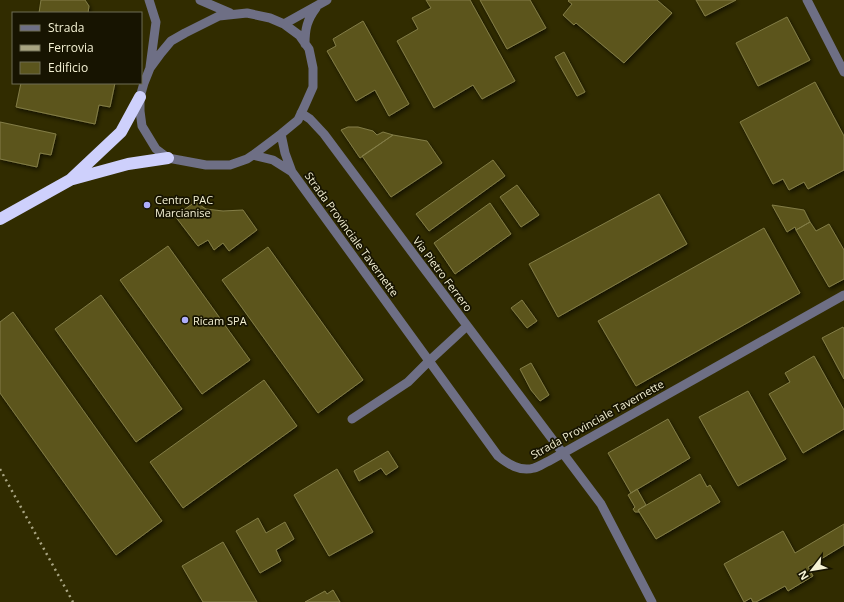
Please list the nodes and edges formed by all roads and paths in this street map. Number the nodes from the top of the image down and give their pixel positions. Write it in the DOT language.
graph roads {
  1 [pos="148,0"];
  2 [pos="200,0"];
  3 [pos="327,0"];
  4 [pos="807,0"];
  5 [pos="318,5"];
  6 [pos="232,14"];
  7 [pos="284,24"];
  8 [pos="305,45"];
  9 [pos="150,68"];
  10 [pos="844,72"];
  11 [pos="140,97"];
  12 [pos="301,113"];
  13 [pos="281,134"];
  14 [pos="254,155"];
  15 [pos="168,158"];
  16 [pos="292,172"];
  17 [pos="70,180"];
  18 [pos="14,212"];
  19 [pos="0,214"];
  20 [pos="0,219"];
  21 [pos="0,225"];
  22 [pos="844,295"];
  23 [pos="467,326"];
  24 [pos="429,361"];
  25 [pos="352,419"];
  26 [pos="563,453"];
  27 [pos="652,602"];
  1 -- 9 [label="street"];
  2 -- 6 [label="street"];
  3 -- 5 [label="street"];
  4 -- 10 [label="street"];
  5 -- 7 [label="street"];
  5 -- 8 [label="street"];
  6 -- 7 [label="street"];
  6 -- 9 [label="street"];
  7 -- 8 [label="street"];
  8 -- 12 [label="street"];
  9 -- 11 [label="street"];
  11 -- 15 [label="street"];
  11 -- 17 [label="highway"];
  12 -- 13 [label="street"];
  12 -- 23 [label="street, Via Pietro Ferrero"];
  13 -- 14 [label="street"];
  13 -- 16 [label="street, Strada Provinciale Tavernette"];
  14 -- 15 [label="street"];
  14 -- 16 [label="street, Strada Provinciale Tavernette"];
  15 -- 17 [label="highway"];
  16 -- 24 [label="street, Strada Provinciale Tavernette"];
  17 -- 18 [label="highway"];
  18 -- 19 [label="highway"];
  18 -- 20 [label="highway"];
  18 -- 21 [label="highway"];
  22 -- 26 [label="street, Strada Provinciale Tavernette"];
  23 -- 24 [label="street"];
  23 -- 26 [label="street, Via Pietro Ferrero"];
  24 -- 25 [label="street"];
  24 -- 26 [label="street, Strada Provinciale Tavernette"];
  26 -- 27 [label="street, Via Pietro Ferrero"];
}
